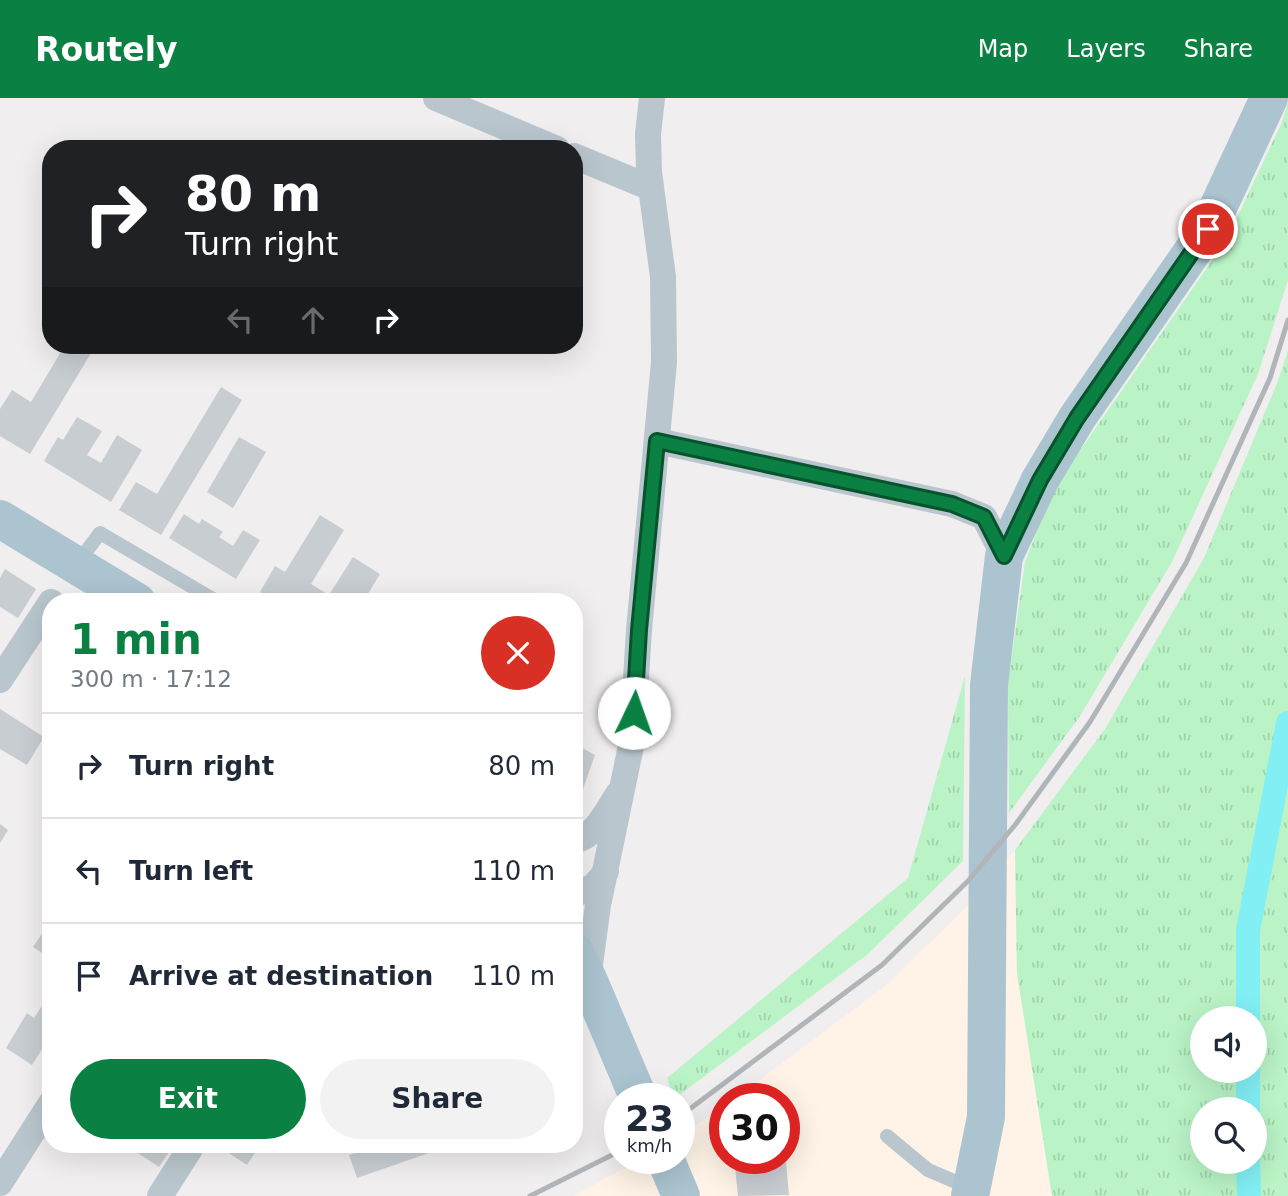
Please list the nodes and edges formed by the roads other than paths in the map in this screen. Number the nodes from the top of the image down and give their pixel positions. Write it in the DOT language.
graph roads {
  1 [pos="436,98"];
  2 [pos="652,98"];
  3 [pos="1269,98"];
  4 [pos="536,140"];
  5 [pos="583,160"];
  6 [pos="651,188"];
  7 [pos="657,441"];
  8 [pos="0,519"];
  9 [pos="1004,556"];
  10 [pos="75,566"];
  11 [pos="57,593"];
  12 [pos="122,593"];
  13 [pos="203,593"];
  14 [pos="42,616"];
  15 [pos="0,680"];
  16 [pos="625,784"];
  17 [pos="583,838"];
  18 [pos="606,872"];
  19 [pos="583,891"];
  20 [pos="583,958"];
  21 [pos="583,970"];
  22 [pos="632,1083"];
  23 [pos="42,1117"];
  24 [pos="887,1136"];
  25 [pos="187,1153"];
  26 [pos="672,1174"];
  27 [pos="0,1183"];
  28 [pos="972,1192"];
  29 [pos="160,1196"];
  30 [pos="681,1196"];
  1 -- 4 [label="street"];
  2 -- 6 [label="street"];
  3 -- 9 [label="main road"];
  5 -- 6 [label="street"];
  6 -- 7 [label="street"];
  7 -- 9 [label="street"];
  7 -- 16 [label="street"];
  8 -- 10 [label="main road"];
  9 -- 28 [label="main road"];
  10 -- 11 [label="street"];
  10 -- 12 [label="main road"];
  10 -- 13 [label="lane"];
  14 -- 15 [label="street"];
  16 -- 17 [label="street"];
  16 -- 18 [label="street"];
  18 -- 19 [label="street"];
  18 -- 20 [label="street"];
  21 -- 22 [label="main road"];
  23 -- 27 [label="street"];
  24 -- 28 [label="lane"];
  25 -- 29 [label="street"];
  26 -- 30 [label="main road"];
}
